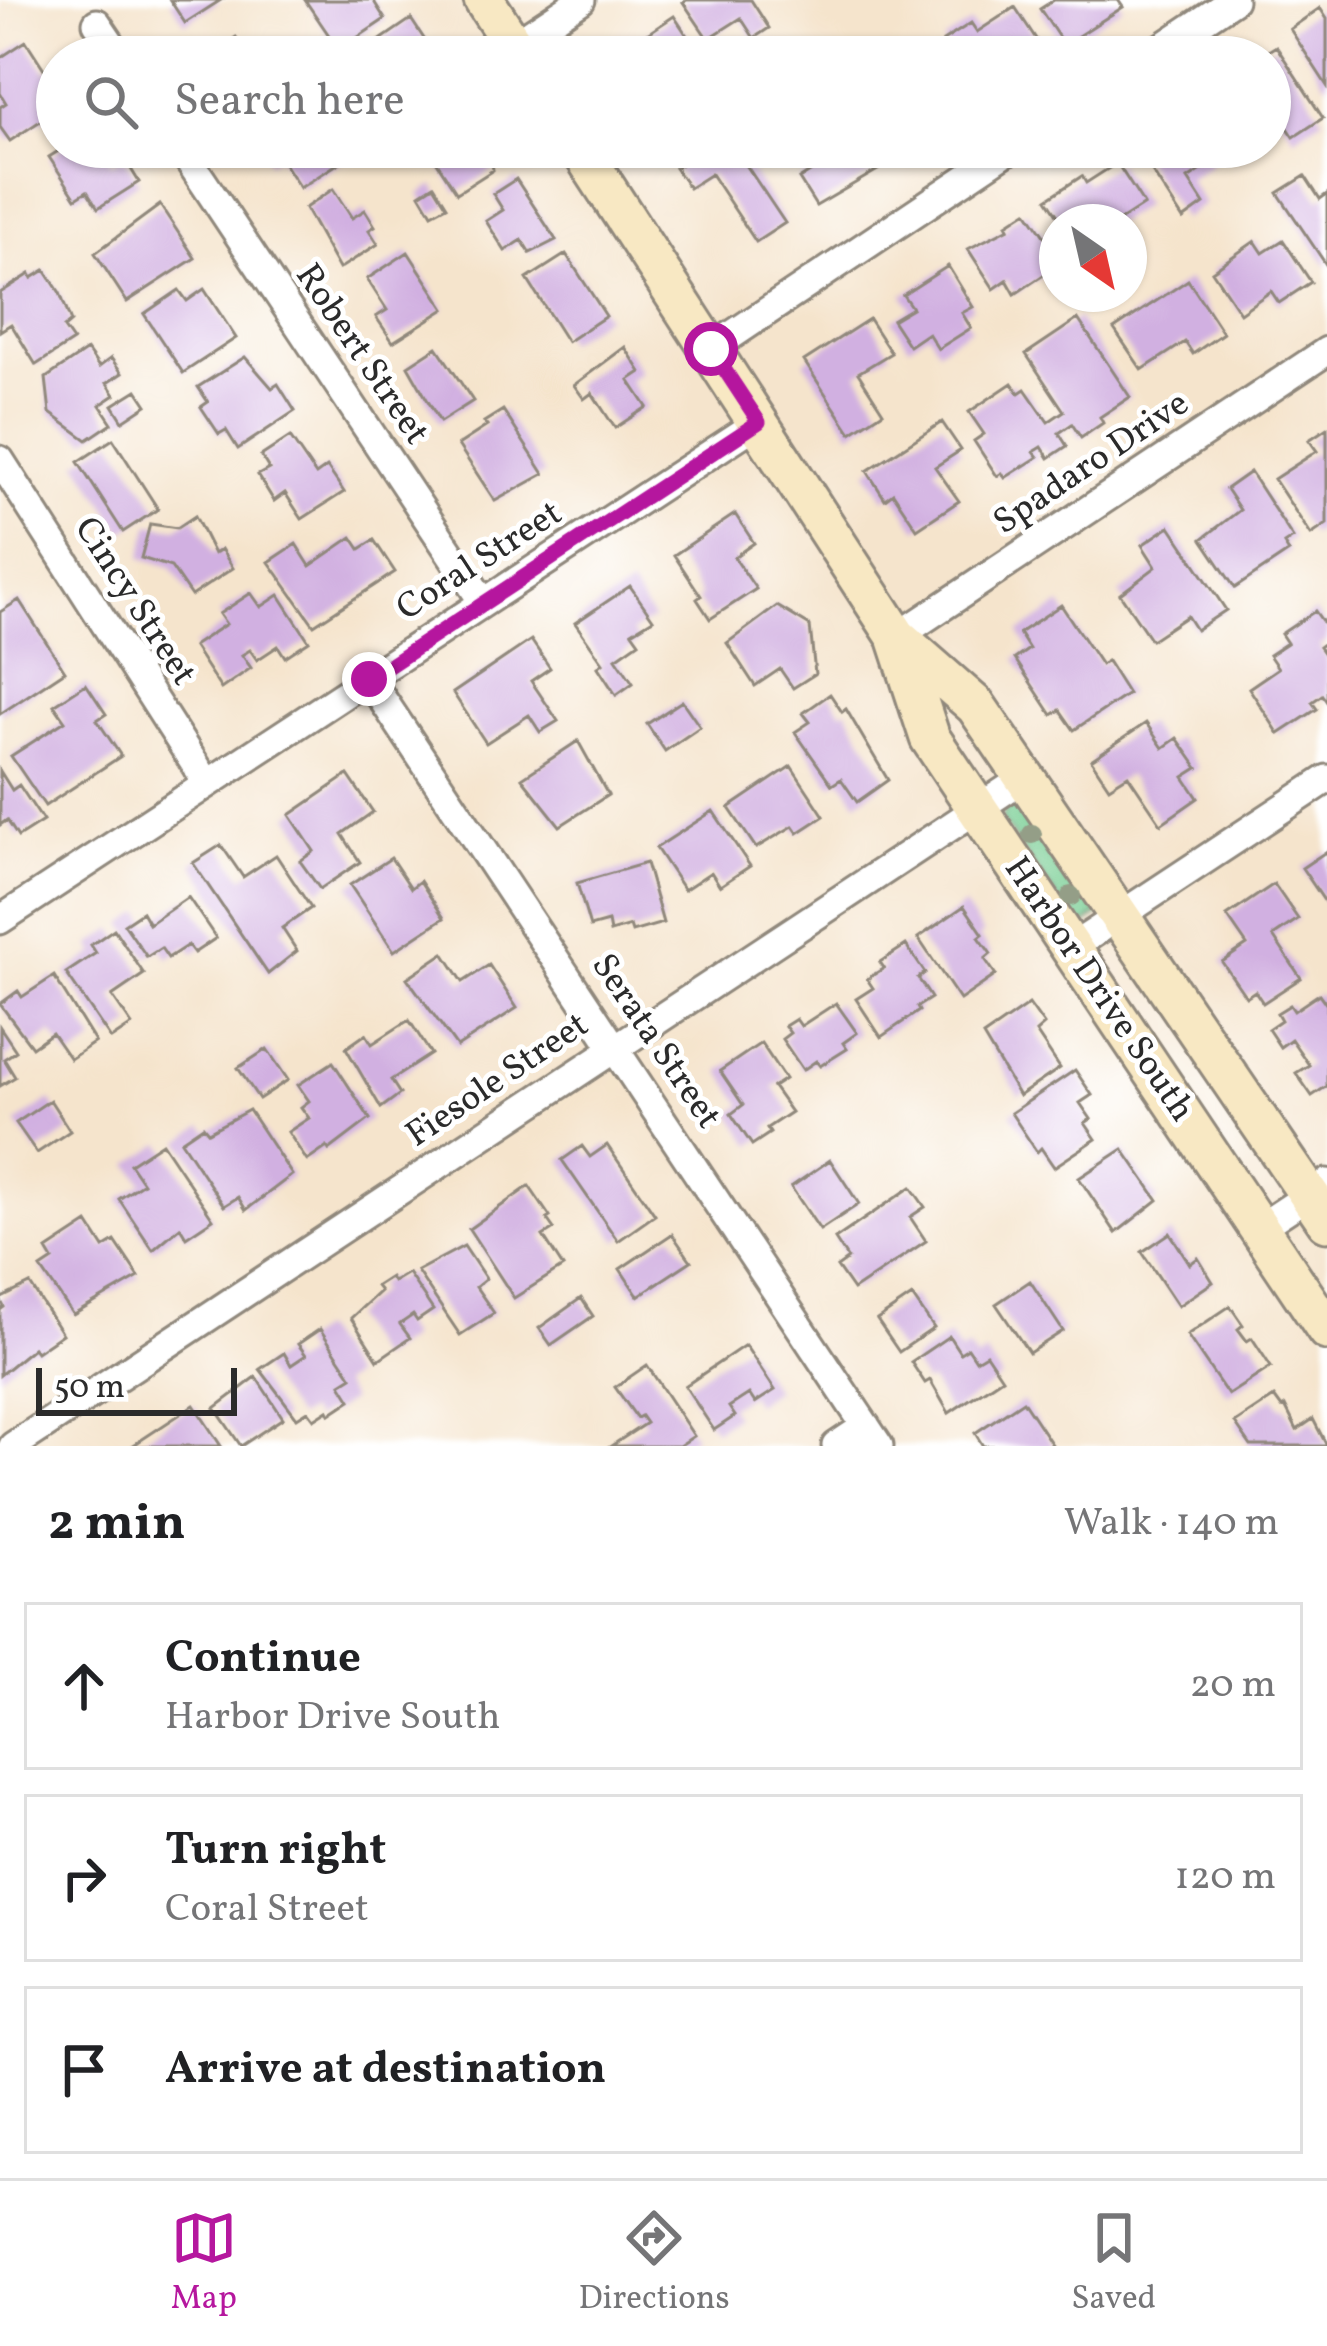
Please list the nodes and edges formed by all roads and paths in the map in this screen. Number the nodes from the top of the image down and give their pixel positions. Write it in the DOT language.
graph roads {
  1 [pos="484,0"];
  2 [pos="581,0"];
  3 [pos="1233,0"];
  4 [pos="97,22"];
  5 [pos="106,36"];
  6 [pos="507,36"];
  7 [pos="536,36"];
  8 [pos="1179,36"];
  9 [pos="194,168"];
  10 [pos="593,168"];
  11 [pos="982,168"];
  12 [pos="711,349"];
  13 [pos="1327,351"];
  14 [pos="759,422"];
  15 [pos="0,460"];
  16 [pos="483,602"];
  17 [pos="898,637"];
  18 [pos="369,679"];
  19 [pos="1024,778"];
  20 [pos="1327,779"];
  21 [pos="207,783"];
  22 [pos="976,810"];
  23 [pos="1118,918"];
  24 [pos="0,920"];
  25 [pos="1071,948"];
  26 [pos="615,1047"];
  27 [pos="1321,1199"];
  28 [pos="1259,1228"];
  29 [pos="1327,1330"];
  30 [pos="872,1436"];
  31 [pos="13,1446"];
  32 [pos="836,1446"];
  1 -- 6 [label="street"];
  2 -- 7 [label="street"];
  3 -- 8 [label="street"];
  4 -- 5 [label="street"];
  9 -- 16 [label="street, Robert Street"];
  10 -- 12 [label="street, Harbor Drive South"];
  11 -- 12 [label="street"];
  12 -- 14 [label="street, Harbor Drive South"];
  13 -- 17 [label="street, Spadaro Drive"];
  14 -- 16 [label="street, Coral Street"];
  14 -- 17 [label="street, Harbor Drive South"];
  15 -- 21 [label="street, Cincy Street"];
  16 -- 18 [label="street, Coral Street"];
  17 -- 19 [label="street, Harbor Drive South"];
  17 -- 22 [label="street, Harbor Drive South"];
  18 -- 21 [label="street, Coral Street"];
  18 -- 26 [label="street, Serata Street"];
  19 -- 22 [label="street, Fiesole Street"];
  19 -- 23 [label="street, Harbor Drive South"];
  20 -- 23 [label="street"];
  21 -- 24 [label="street, Coral Street"];
  22 -- 25 [label="street, Harbor Drive South"];
  22 -- 26 [label="street, Fiesole Street"];
  23 -- 25 [label="street"];
  23 -- 27 [label="street, Harbor Drive South"];
  25 -- 28 [label="street, Harbor Drive South"];
  26 -- 30 [label="street, Serata Street"];
  26 -- 31 [label="street, Fiesole Street"];
  27 -- 28 [label="street"];
  28 -- 29 [label="street, Harbor Drive South"];
  30 -- 32 [label="street"];
}
